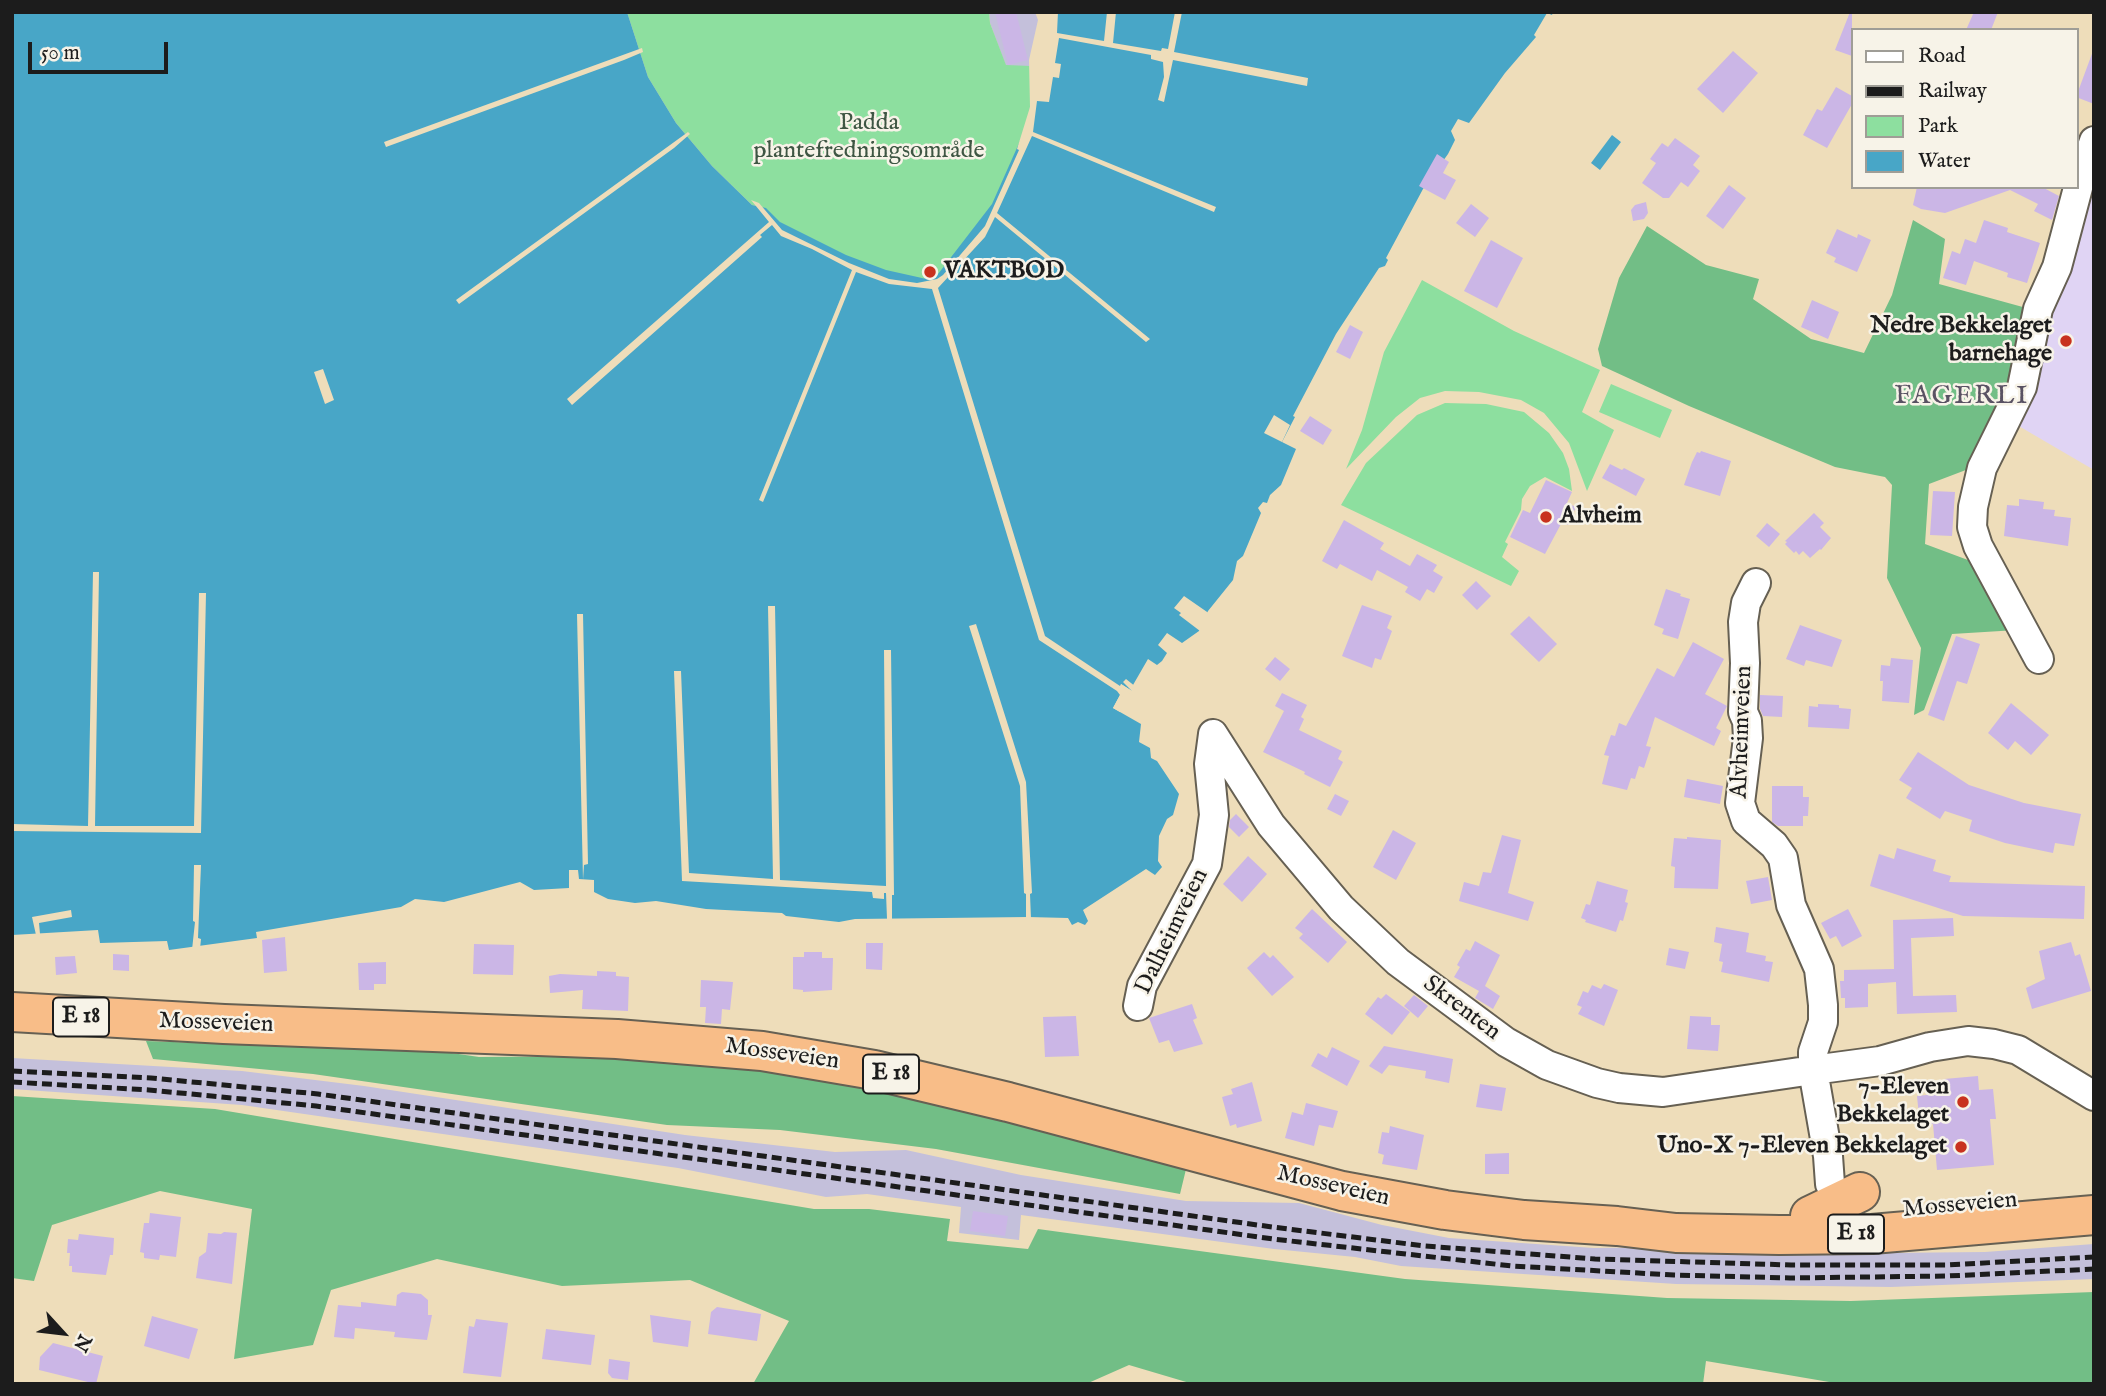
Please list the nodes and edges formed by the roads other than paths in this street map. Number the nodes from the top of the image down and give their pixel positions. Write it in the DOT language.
graph roads {
  1 [pos="2094,141"];
  2 [pos="1756,583"];
  3 [pos="2039,659"];
  4 [pos="1213,734"];
  5 [pos="1138,1006"];
  6 [pos="12,1012"];
  7 [pos="1813,1070"];
  8 [pos="2094,1096"];
  9 [pos="1845,1188"];
  10 [pos="2094,1194"];
  11 [pos="1810,1216"];
  12 [pos="2094,1216"];
  13 [pos="1618,1226"];
  1 -- 3 [label="street"];
  2 -- 7 [label="street, Alvheimveien"];
  4 -- 5 [label="street, Dalheimveien"];
  4 -- 7 [label="street, Skrenten"];
  6 -- 13 [label="highway, Mosseveien / E 18"];
  7 -- 8 [label="street, Skrenten"];
  7 -- 9 [label="street"];
  9 -- 11 [label="highway, E 18"];
  10 -- 11 [label="highway, Mosseveien / E 18"];
  11 -- 13 [label="highway, Mosseveien / E 18"];
  12 -- 13 [label="highway, Mosseveien / E 18"];
}
